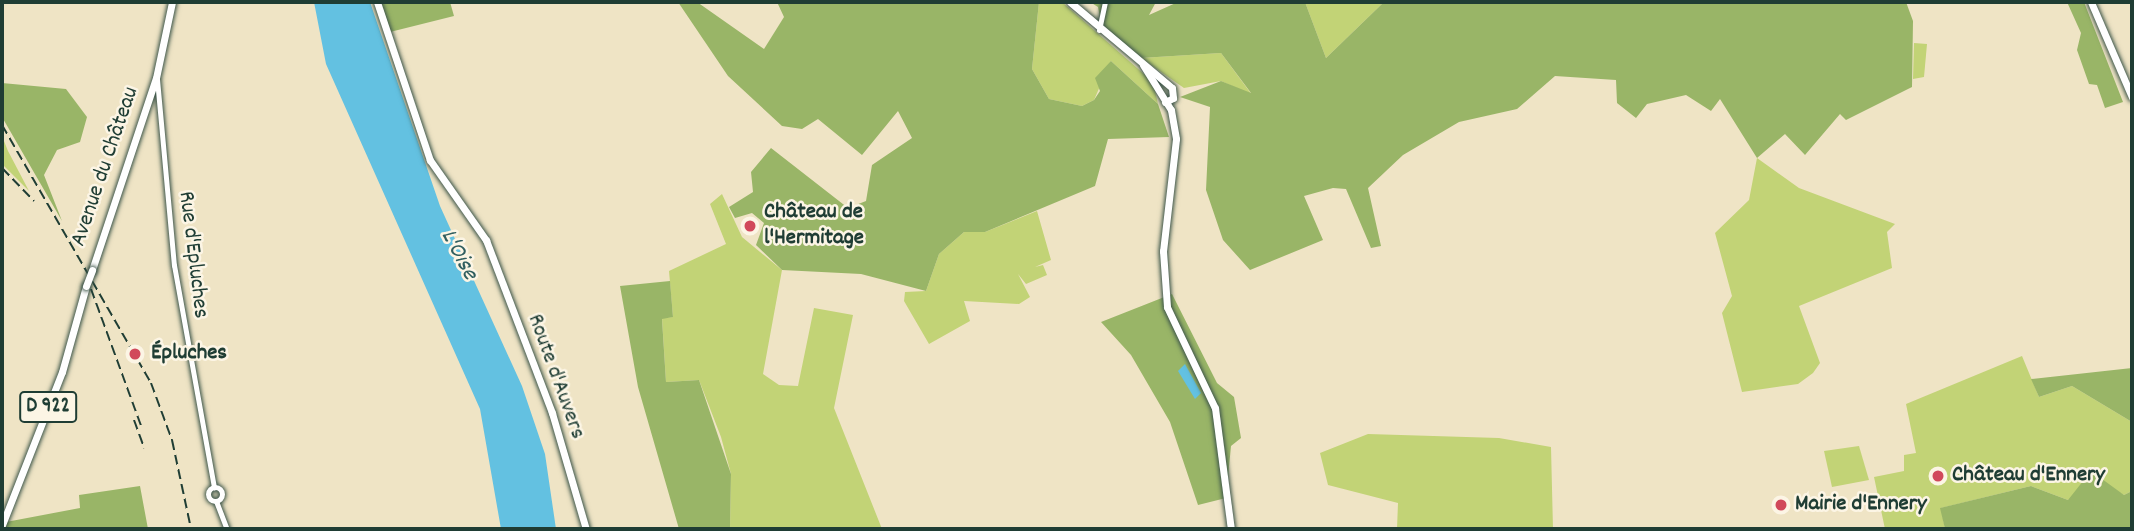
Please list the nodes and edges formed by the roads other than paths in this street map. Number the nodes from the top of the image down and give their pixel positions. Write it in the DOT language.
graph roads {
  1 [pos="172,2"];
  2 [pos="377,2"];
  3 [pos="1070,2"];
  4 [pos="1104,2"];
  5 [pos="2091,2"];
  6 [pos="1099,30"];
  7 [pos="1143,65"];
  8 [pos="156,78"];
  9 [pos="1169,87"];
  10 [pos="1159,90"];
  11 [pos="151,93"];
  12 [pos="2132,97"];
  13 [pos="1169,100"];
  14 [pos="147,102"];
  15 [pos="160,105"];
  16 [pos="214,487"];
  17 [pos="216,501"];
  18 [pos="2,525"];
  19 [pos="227,529"];
  20 [pos="586,529"];
  21 [pos="1231,529"];
  1 -- 8 [label="main road, D 922"];
  2 -- 20 [label="main road, Route d'Auvers"];
  3 -- 6 [label="main road"];
  4 -- 6 [label="street"];
  5 -- 12 [label="main road"];
  6 -- 7 [label="main road"];
  7 -- 9 [label="main road"];
  7 -- 10 [label="main road"];
  8 -- 11 [label="main road, Avenue du Château / D 922"];
  8 -- 15 [label="street, Rue d'Epluches"];
  9 -- 10 [label="main road"];
  9 -- 13 [label="main road"];
  10 -- 13 [label="main road"];
  11 -- 14 [label="main road, Avenue du Château / D 922"];
  11 -- 15 [label="street"];
  13 -- 21 [label="main road"];
  14 -- 15 [label="street"];
  14 -- 18 [label="main road, Avenue du Château / D 922, bridge"];
  15 -- 16 [label="street, Rue d'Epluches"];
  16 -- 17 [label="street"];
  16 -- 17 [label="street"];
  17 -- 19 [label="street"];
}
